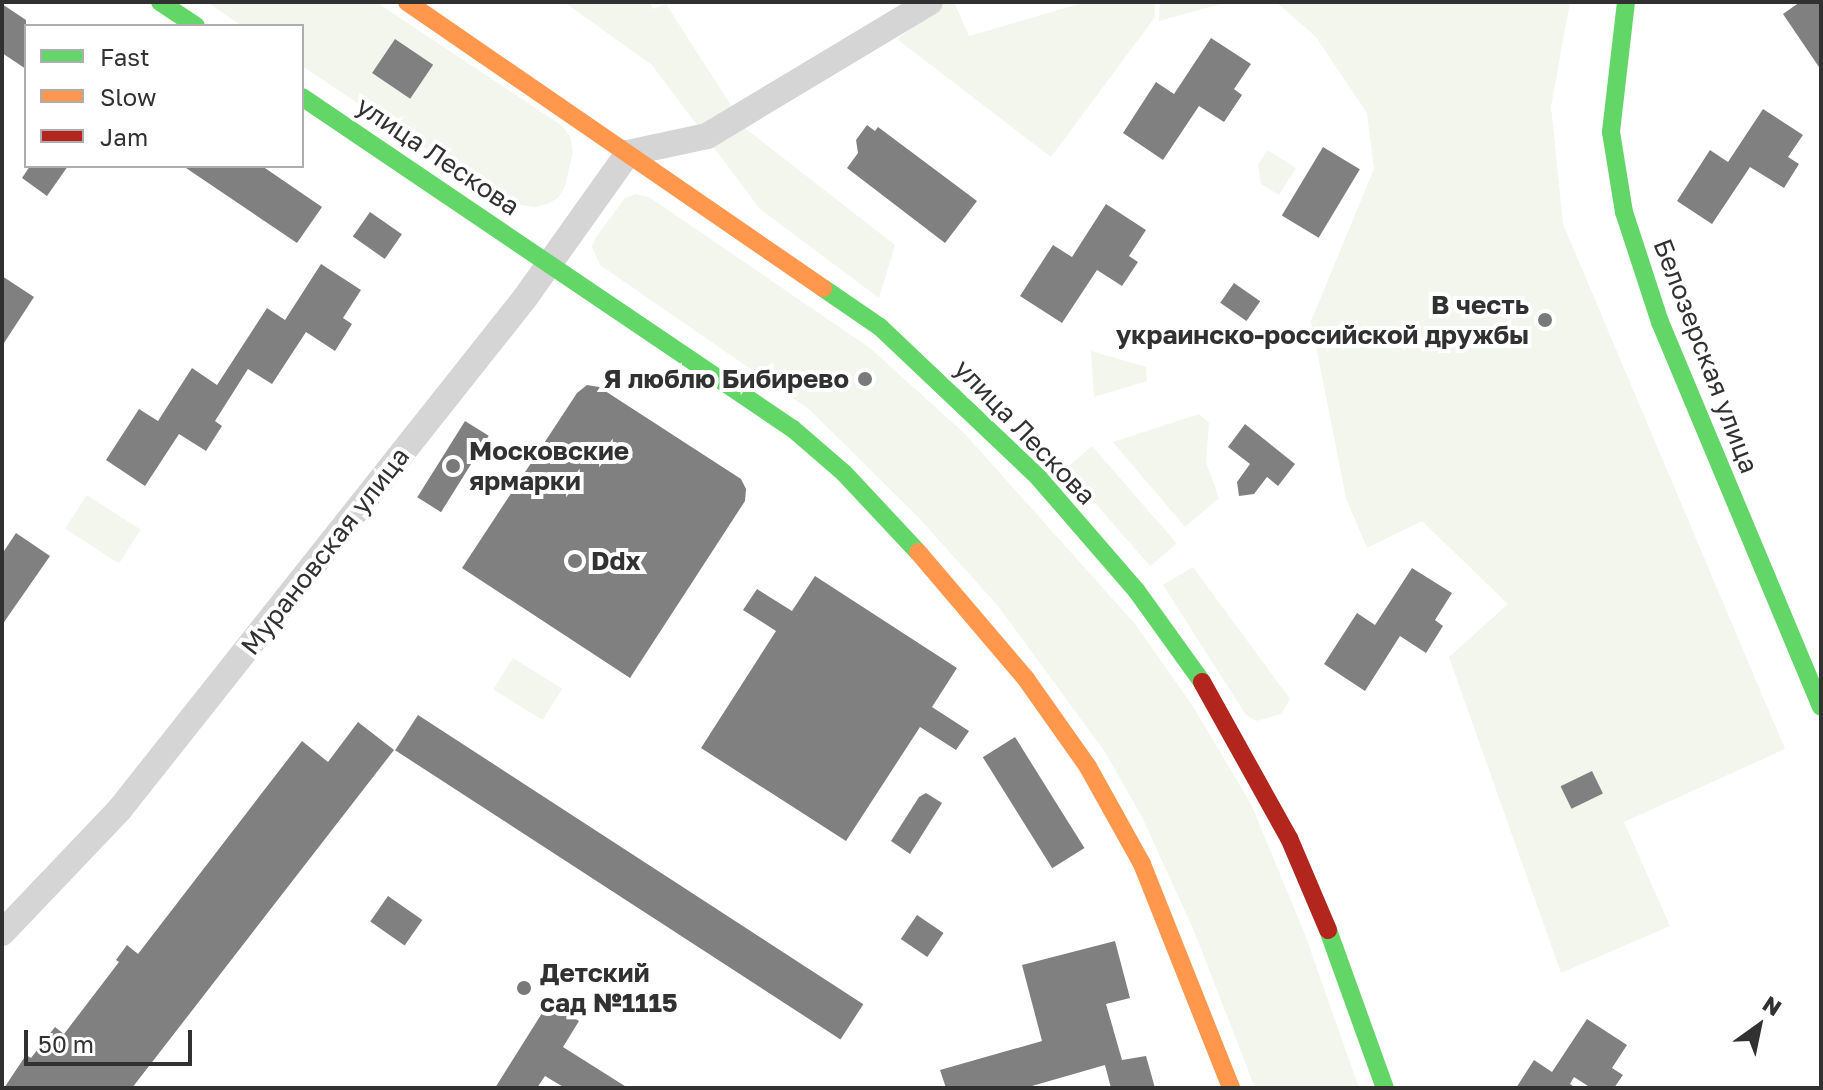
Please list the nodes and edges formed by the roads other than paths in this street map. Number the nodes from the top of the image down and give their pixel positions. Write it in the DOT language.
graph roads {
  1 [pos="160,2"];
  2 [pos="407,2"];
  3 [pos="930,2"];
  4 [pos="1625,5"];
  5 [pos="193,24"];
  6 [pos="304,98"];
  7 [pos="628,153"];
  8 [pos="551,262"];
  9 [pos="1821,707"];
  10 [pos="2,933"];
  11 [pos="1231,1088"];
  12 [pos="1385,1088"];
  1 -- 5 [label="main road"];
  2 -- 7 [label="main road, улица Лескова"];
  3 -- 7 [label="street"];
  4 -- 9 [label="main road, Белозерская улица"];
  6 -- 8 [label="main road, улица Лескова"];
  7 -- 8 [label="street, Мурановская улица"];
  7 -- 12 [label="main road, улица Лескова"];
  8 -- 10 [label="street, Мурановская улица"];
  8 -- 11 [label="main road, улица Лескова"];
}
